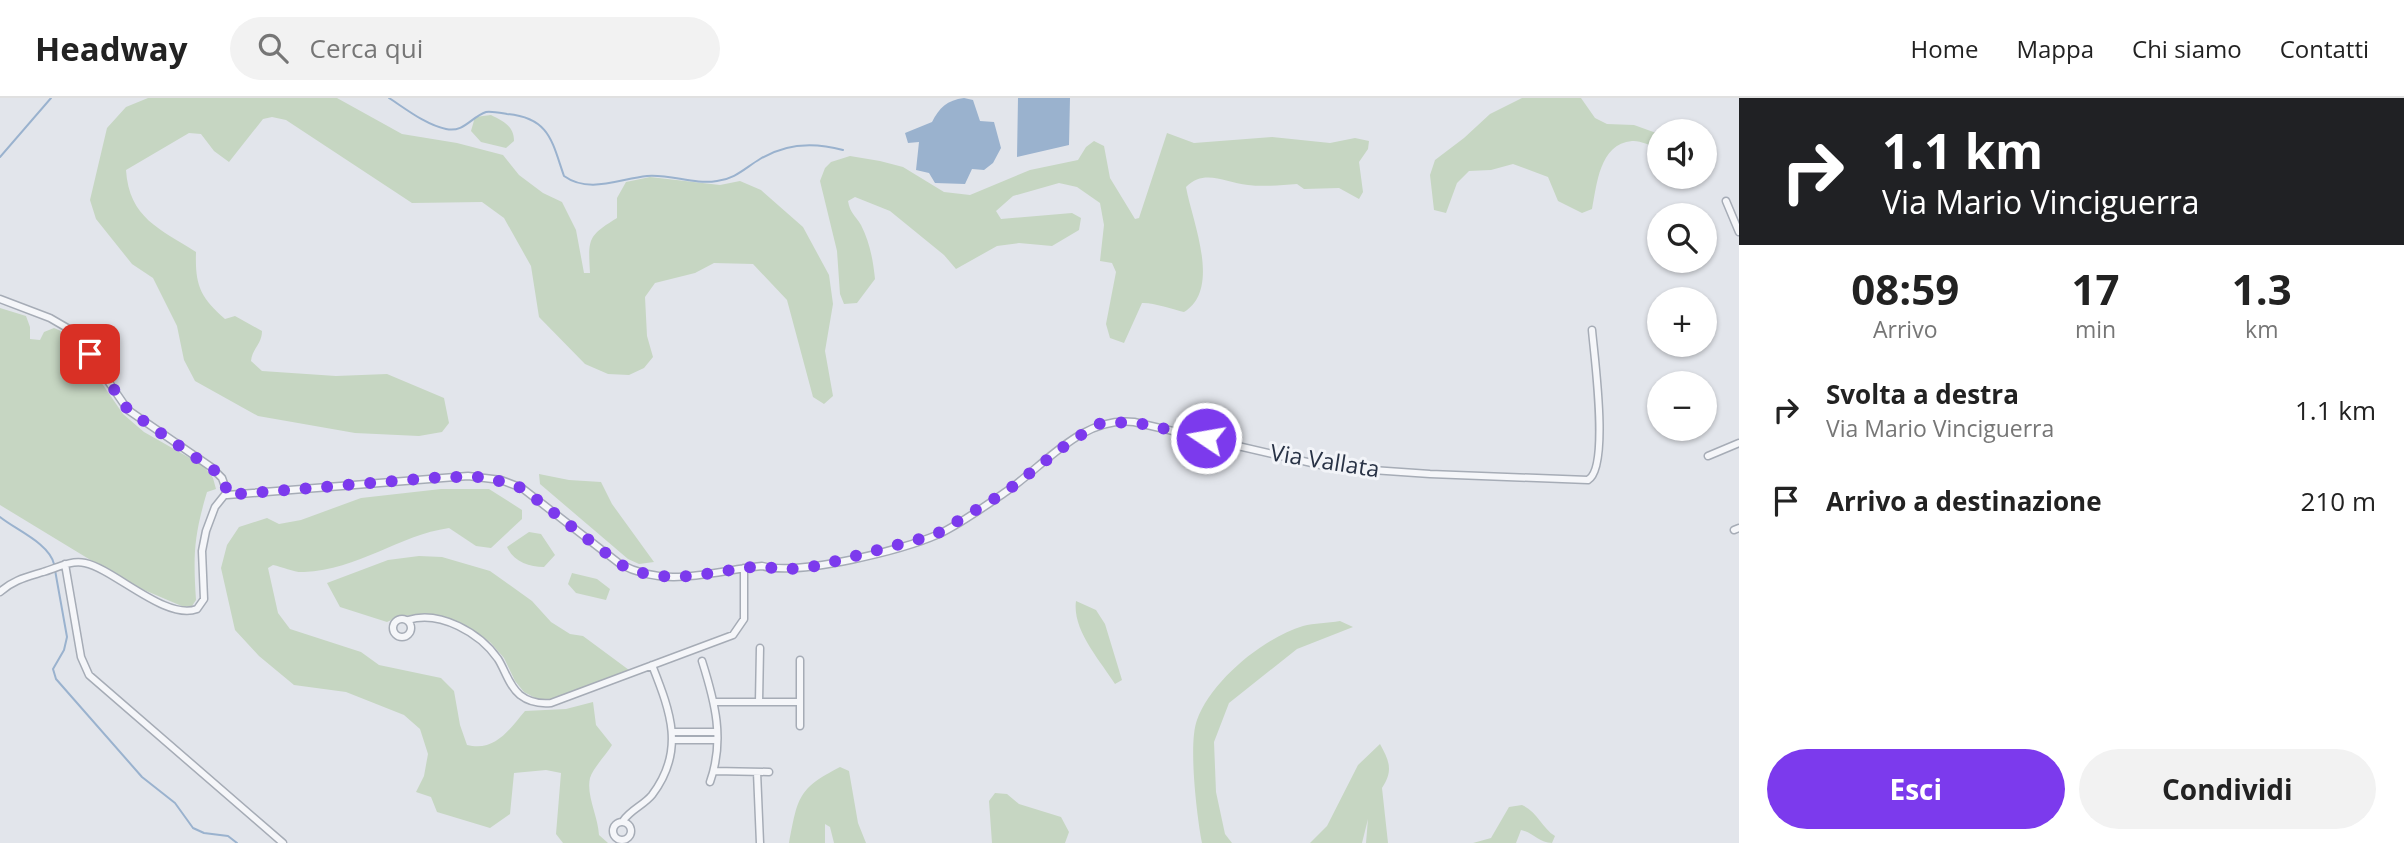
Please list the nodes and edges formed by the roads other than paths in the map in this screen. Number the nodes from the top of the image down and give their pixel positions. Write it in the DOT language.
graph roads {
  1 [pos="1726,201"];
  2 [pos="1739,232"];
  3 [pos="0,299"];
  4 [pos="1592,330"];
  5 [pos="1739,443"];
  6 [pos="1708,456"];
  7 [pos="227,495"];
  8 [pos="65,564"];
  9 [pos="744,568"];
  10 [pos="0,592"];
  11 [pos="408,620"];
  12 [pos="760,648"];
  13 [pos="800,660"];
  14 [pos="702,661"];
  15 [pos="652,665"];
  16 [pos="715,702"];
  17 [pos="759,702"];
  18 [pos="800,702"];
  19 [pos="800,726"];
  20 [pos="718,732"];
  21 [pos="673,736"];
  22 [pos="717,740"];
  23 [pos="714,771"];
  24 [pos="757,772"];
  25 [pos="769,772"];
  26 [pos="710,782"];
  27 [pos="624,821"];
  28 [pos="283,843"];
  29 [pos="760,843"];
  1 -- 2 [label="street"];
  3 -- 7 [label="street"];
  4 -- 9 [label="street, Via Vallata"];
  5 -- 6 [label="street"];
  7 -- 8 [label="street"];
  7 -- 9 [label="street, Via Vallata"];
  8 -- 10 [label="street"];
  8 -- 28 [label="street"];
  9 -- 15 [label="street"];
  11 -- 15 [label="street"];
  12 -- 17 [label="street"];
  13 -- 18 [label="street"];
  14 -- 16 [label="street"];
  15 -- 21 [label="street"];
  16 -- 17 [label="street"];
  16 -- 20 [label="street"];
  17 -- 18 [label="street"];
  18 -- 19 [label="street"];
  20 -- 21 [label="street"];
  20 -- 22 [label="street"];
  21 -- 22 [label="street"];
  21 -- 27 [label="street"];
  22 -- 23 [label="street"];
  23 -- 24 [label="street"];
  23 -- 26 [label="street"];
  24 -- 25 [label="street"];
  24 -- 29 [label="street"];
}
